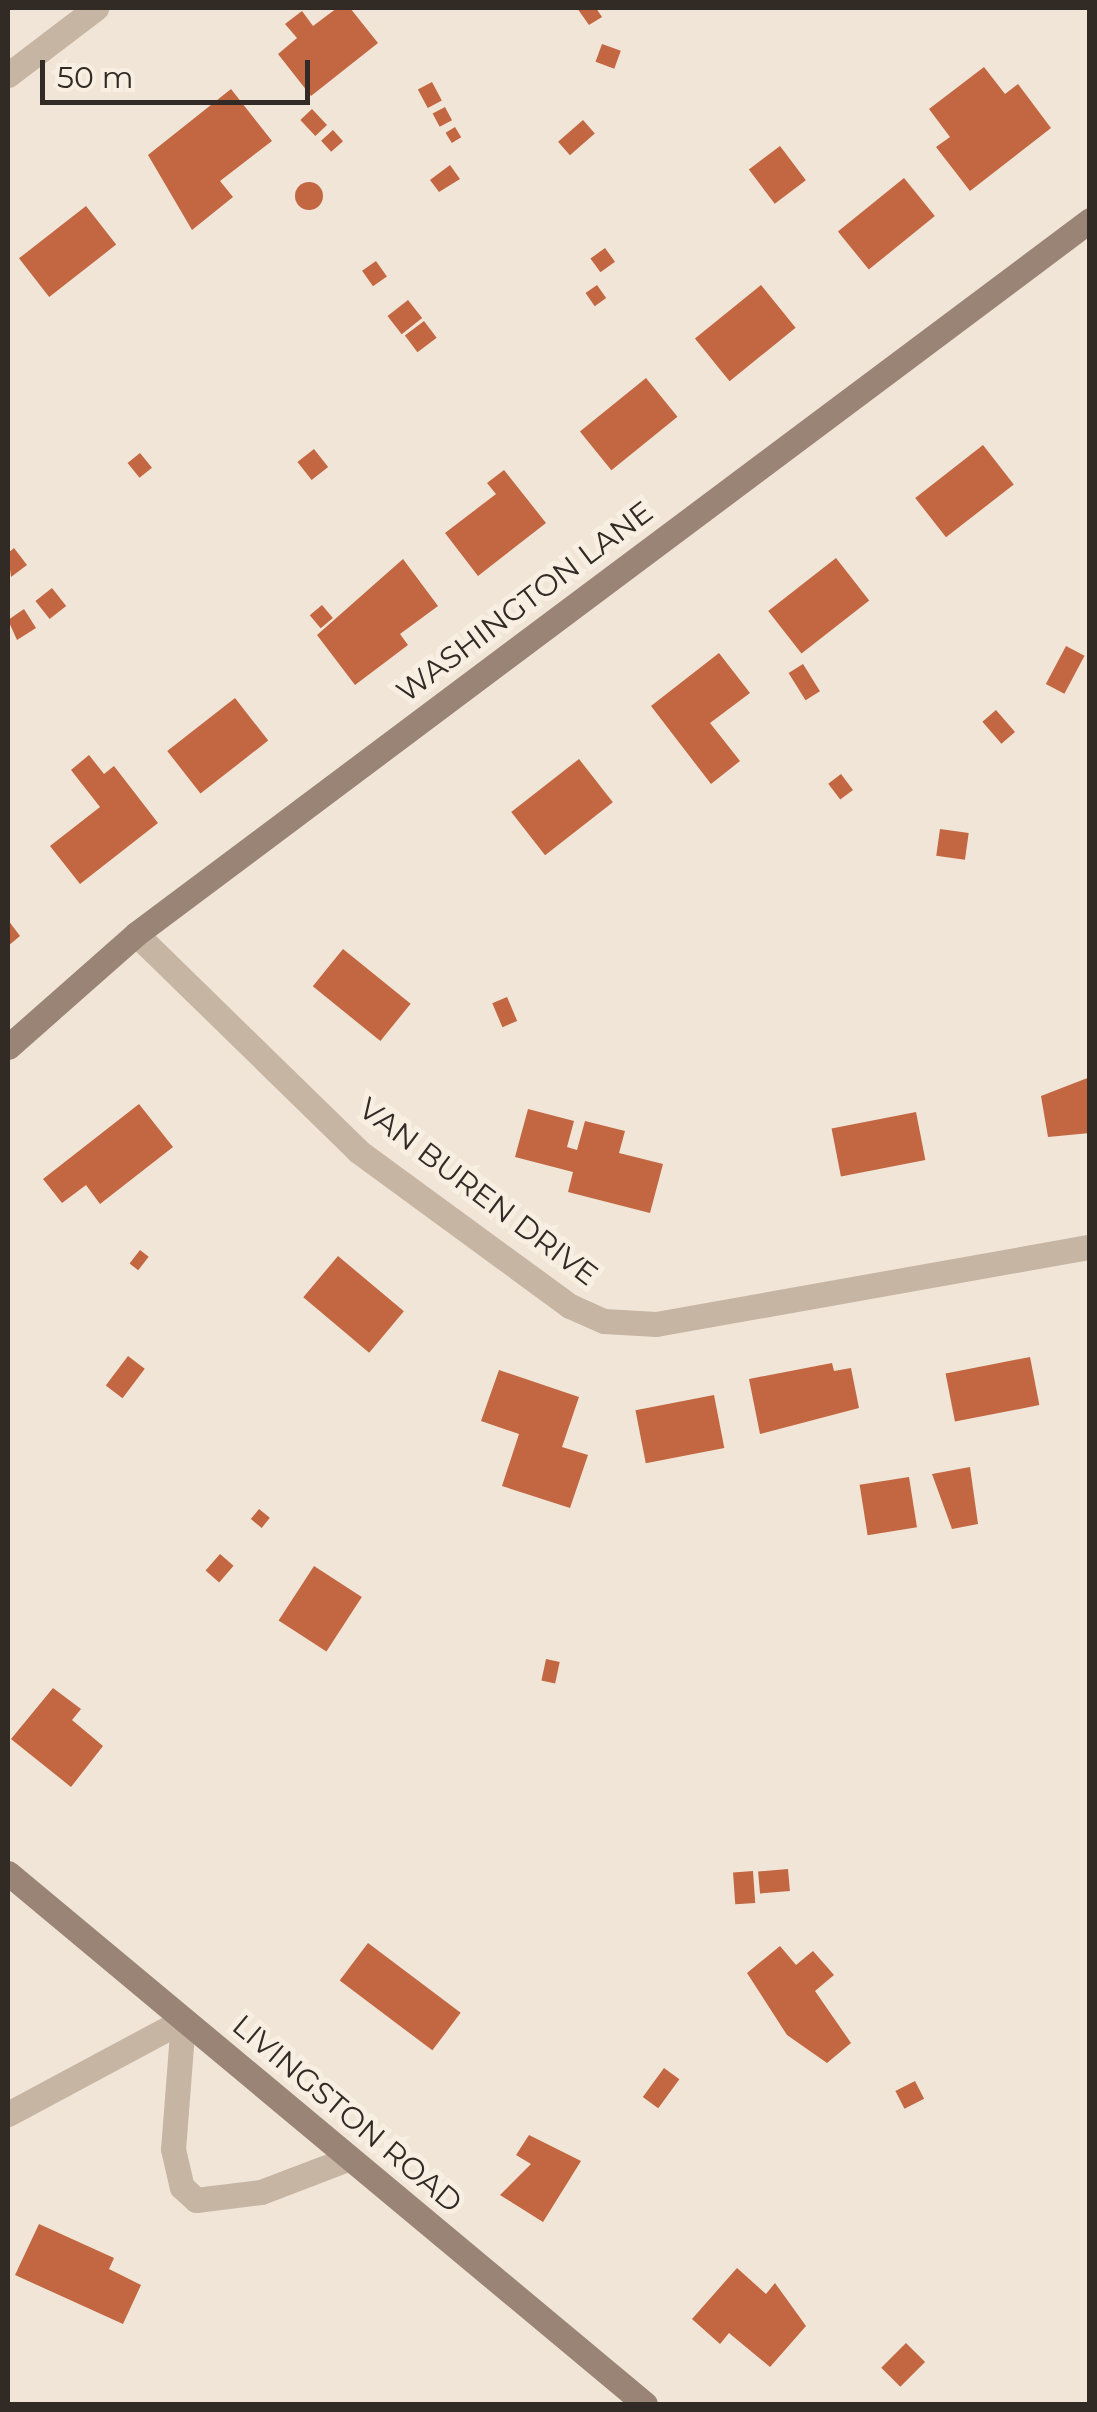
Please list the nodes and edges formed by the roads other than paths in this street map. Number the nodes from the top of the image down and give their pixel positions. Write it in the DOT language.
graph roads {
  1 [pos="96,8"];
  2 [pos="8,76"];
  3 [pos="1090,220"];
  4 [pos="136,934"];
  5 [pos="8,1047"];
  6 [pos="1090,1247"];
  7 [pos="8,1874"];
  8 [pos="183,2020"];
  9 [pos="8,2114"];
  10 [pos="350,2158"];
  11 [pos="645,2404"];
  1 -- 2 [label="street"];
  3 -- 4 [label="main road, WASHINGTON LANE"];
  4 -- 5 [label="main road, WASHINGTON LANE"];
  4 -- 6 [label="street, VAN BUREN DRIVE"];
  7 -- 8 [label="main road, LIVINGSTON ROAD"];
  8 -- 9 [label="street"];
  8 -- 10 [label="main road, LIVINGSTON ROAD"];
  8 -- 10 [label="street"];
  10 -- 11 [label="main road, LIVINGSTON ROAD"];
}
